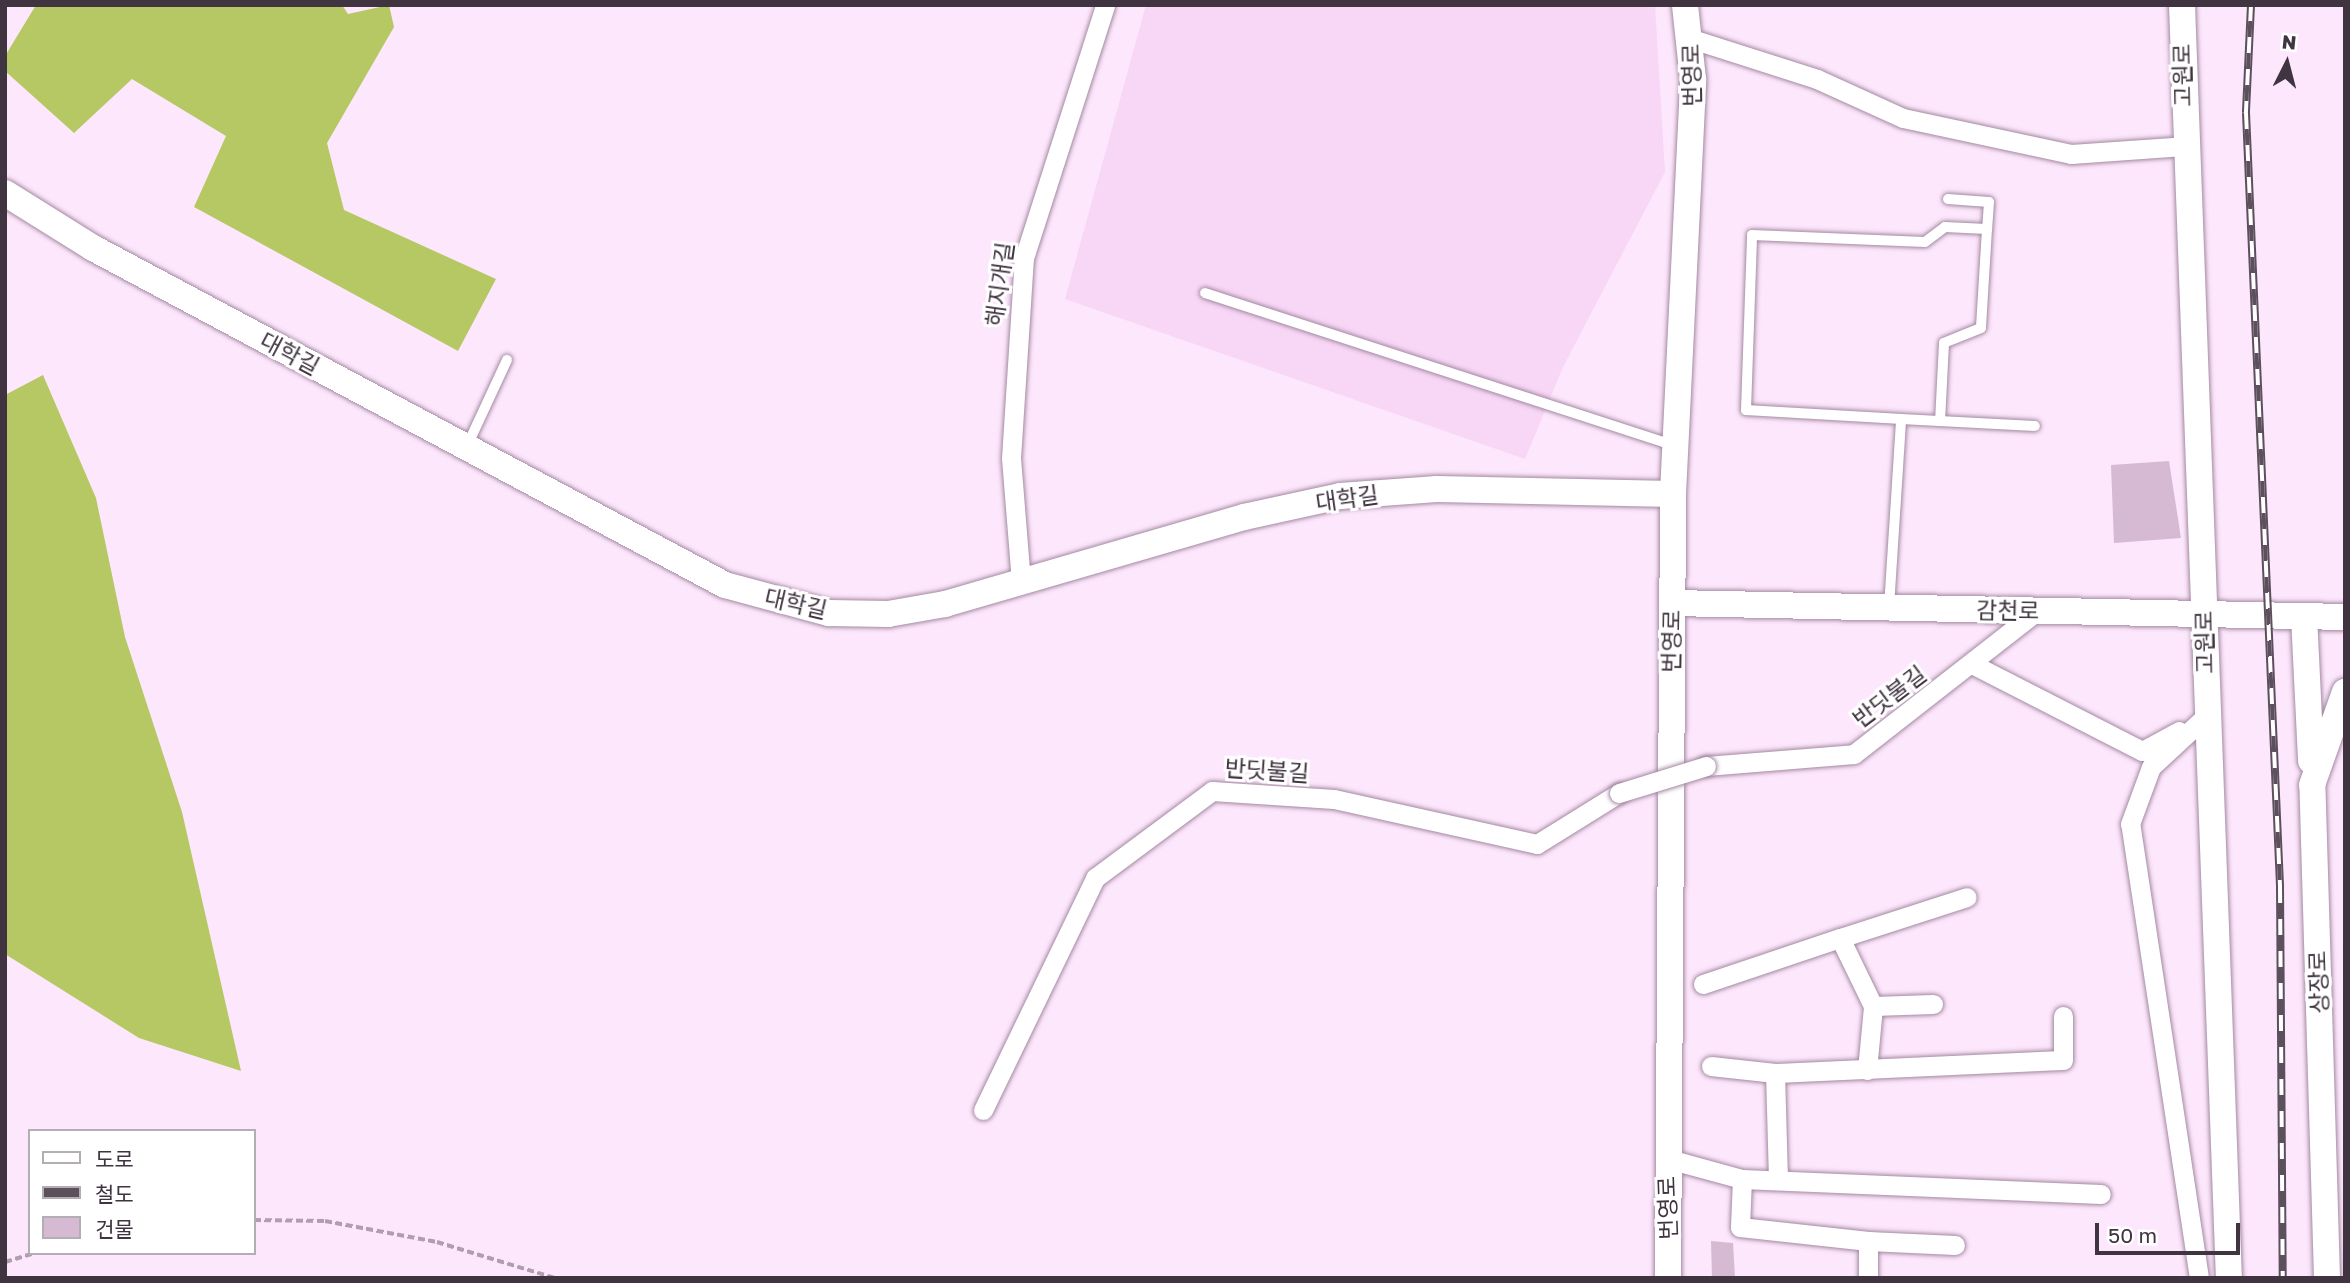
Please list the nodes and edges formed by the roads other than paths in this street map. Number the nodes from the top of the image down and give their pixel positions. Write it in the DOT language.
graph roads {
  1 [pos="1105,5"];
  2 [pos="1685,5"];
  3 [pos="2182,5"];
  4 [pos="1692,39"];
  5 [pos="2184,146"];
  6 [pos="5,193"];
  7 [pos="1948,199"];
  8 [pos="1987,229"];
  9 [pos="1205,293"];
  10 [pos="507,360"];
  11 [pos="1901,419"];
  12 [pos="1940,421"];
  13 [pos="2035,426"];
  14 [pos="1675,445"];
  15 [pos="466,447"];
  16 [pos="1673,494"];
  17 [pos="1021,582"];
  18 [pos="1672,603"];
  19 [pos="1889,607"];
  20 [pos="2037,611"];
  21 [pos="2205,614"];
  22 [pos="2304,616"];
  23 [pos="2345,617"];
  24 [pos="1972,664"];
  25 [pos="2345,692"];
  26 [pos="2205,717"];
  27 [pos="2312,785"];
  28 [pos="1967,897"];
  29 [pos="1840,938"];
  30 [pos="1703,984"];
  31 [pos="1933,1004"];
  32 [pos="1873,1006"];
  33 [pos="2063,1016"];
  34 [pos="1711,1066"];
  35 [pos="1867,1070"];
  36 [pos="1775,1073"];
  37 [pos="983,1110"];
  38 [pos="1665,1158"];
  39 [pos="1742,1179"];
  40 [pos="1778,1180"];
  41 [pos="2101,1194"];
  42 [pos="1868,1241"];
  43 [pos="1955,1245"];
  44 [pos="1668,1278"];
  45 [pos="1868,1278"];
  46 [pos="2199,1278"];
  47 [pos="2229,1278"];
  48 [pos="2327,1278"];
  1 -- 17 [label="street, 해지개길"];
  2 -- 4 [label="street, 번영로"];
  3 -- 5 [label="street, 고원로"];
  4 -- 5 [label="street"];
  4 -- 14 [label="street, 번영로"];
  5 -- 21 [label="street, 고원로"];
  6 -- 15 [label="street, 대학길"];
  7 -- 8 [label="lane"];
  8 -- 11 [label="lane"];
  8 -- 12 [label="lane"];
  9 -- 14 [label="lane"];
  10 -- 15 [label="lane"];
  11 -- 12 [label="lane"];
  11 -- 19 [label="lane"];
  12 -- 13 [label="lane"];
  14 -- 16 [label="street, 번영로"];
  15 -- 17 [label="street, 대학길"];
  16 -- 17 [label="street, 대학길"];
  16 -- 18 [label="street, 번영로"];
  18 -- 19 [label="street, 감천로"];
  18 -- 38 [label="street, 번영로"];
  19 -- 20 [label="street, 감천로"];
  20 -- 21 [label="street, 감천로"];
  20 -- 24 [label="street, 반딧불길"];
  21 -- 22 [label="street, 감천로"];
  21 -- 26 [label="street, 고원로"];
  22 -- 23 [label="street, 감천로"];
  22 -- 27 [label="street"];
  24 -- 26 [label="street"];
  24 -- 37 [label="street, 반딧불길, bridge"];
  25 -- 27 [label="street, 상장로"];
  26 -- 46 [label="street"];
  26 -- 47 [label="street, 고원로"];
  27 -- 48 [label="street, 상장로"];
  28 -- 29 [label="street"];
  29 -- 30 [label="street"];
  29 -- 32 [label="street"];
  31 -- 32 [label="street"];
  32 -- 35 [label="street"];
  33 -- 35 [label="street"];
  34 -- 36 [label="street"];
  35 -- 36 [label="street"];
  36 -- 40 [label="street"];
  38 -- 39 [label="street"];
  38 -- 44 [label="street, 번영로"];
  39 -- 40 [label="street"];
  39 -- 42 [label="street"];
  40 -- 41 [label="street"];
  42 -- 43 [label="street"];
  42 -- 45 [label="street"];
}
